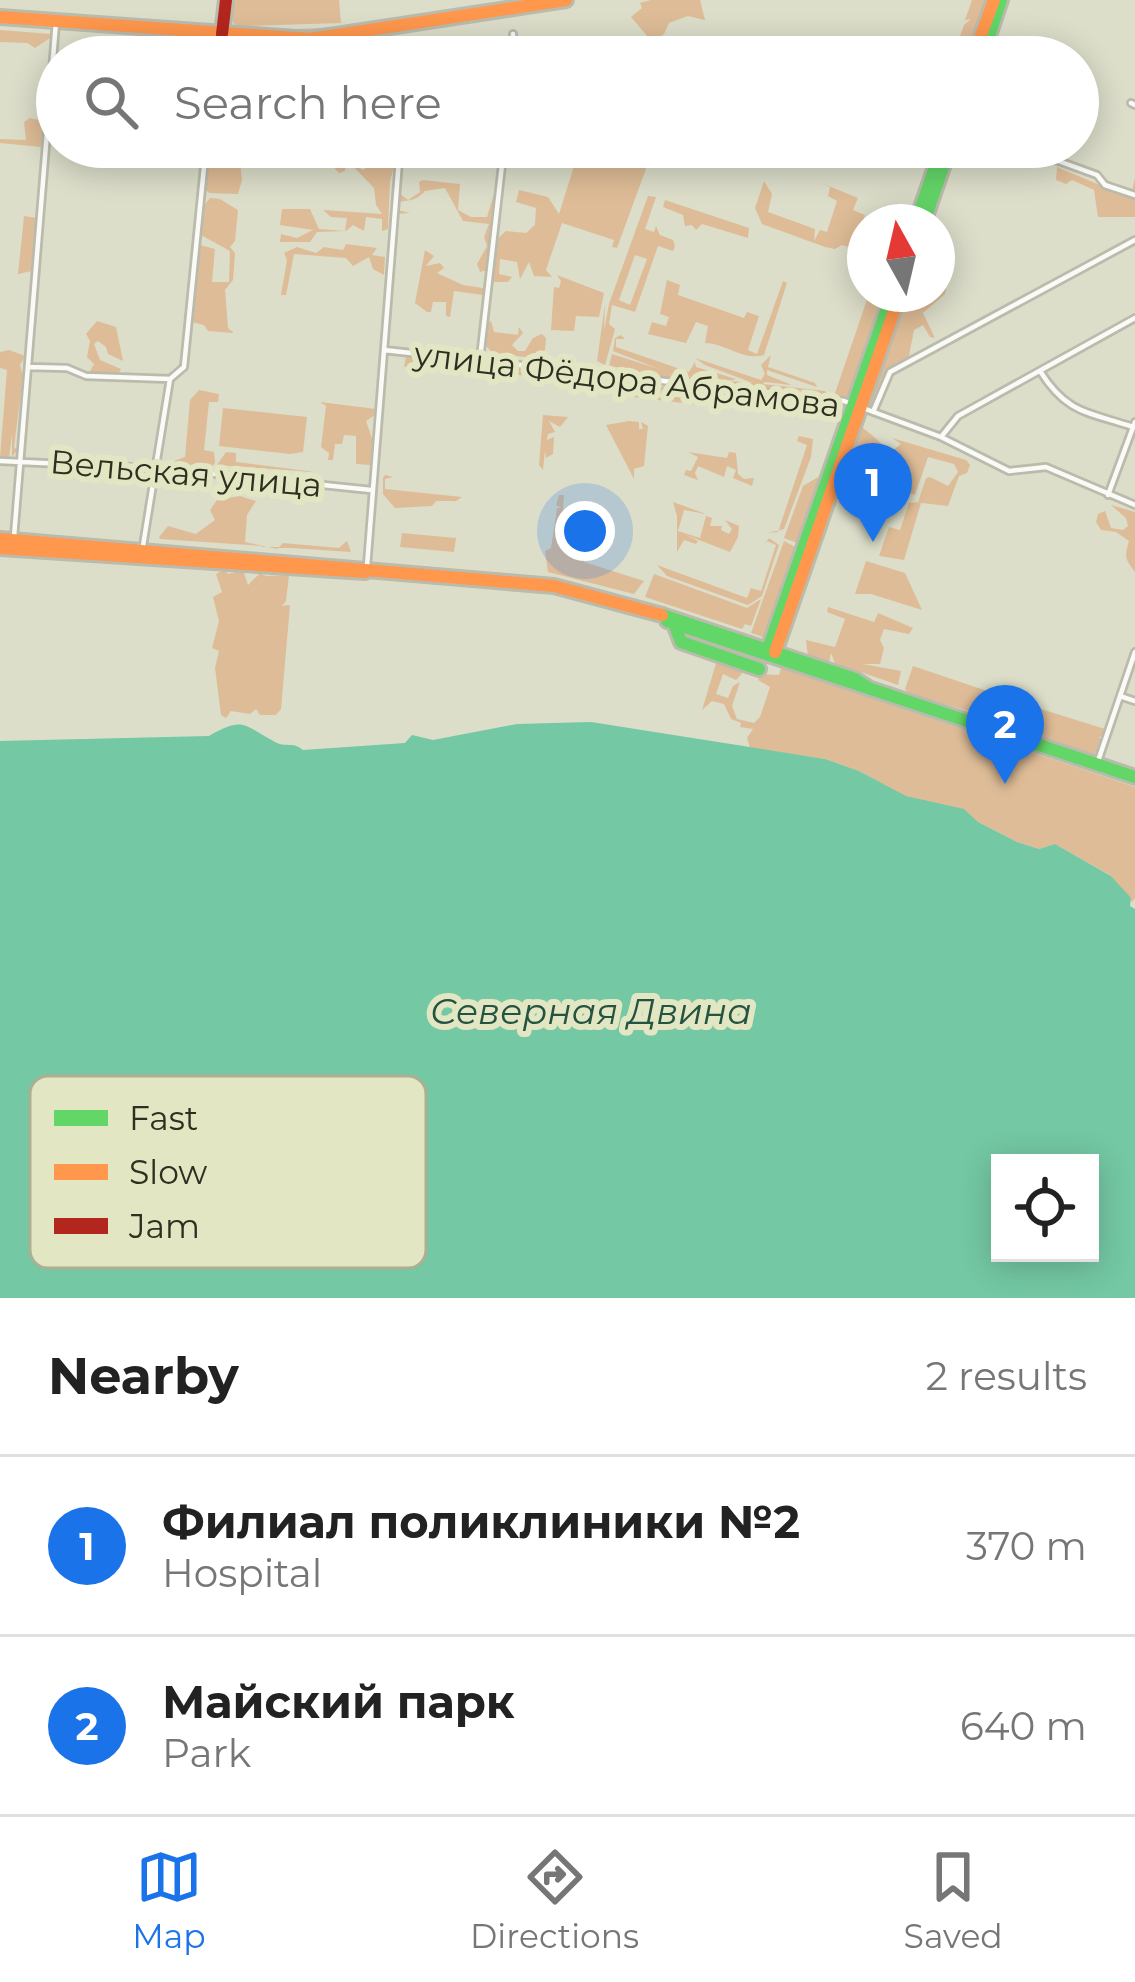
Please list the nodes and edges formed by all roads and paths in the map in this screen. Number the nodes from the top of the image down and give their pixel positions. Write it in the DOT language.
graph roads {
  1 [pos="226,0"];
  2 [pos="566,0"];
  3 [pos="998,0"];
  4 [pos="0,17"];
  5 [pos="56,22"];
  6 [pos="222,34"];
  7 [pos="55,36"];
  8 [pos="252,36"];
  9 [pos="346,36"];
  10 [pos="985,36"];
  11 [pos="44,168"];
  12 [pos="204,168"];
  13 [pos="398,168"];
  14 [pos="502,168"];
  15 [pos="942,168"];
  16 [pos="1081,168"];
  17 [pos="1135,194"];
  18 [pos="927,204"];
  19 [pos="1135,240"];
  20 [pos="891,312"];
  21 [pos="1135,318"];
  22 [pos="384,350"];
  23 [pos="481,359"];
  24 [pos="27,368"];
  25 [pos="1040,371"];
  26 [pos="170,379"];
  27 [pos="862,408"];
  28 [pos="1134,425"];
  29 [pos="941,437"];
  30 [pos="20,460"];
  31 [pos="0,461"];
  32 [pos="154,469"];
  33 [pos="371,490"];
  34 [pos="1108,495"];
  35 [pos="1135,505"];
  36 [pos="7,544"];
  37 [pos="141,554"];
  38 [pos="366,572"];
  39 [pos="669,622"];
  40 [pos="1135,652"];
  41 [pos="768,657"];
  42 [pos="1120,696"];
  43 [pos="1135,701"];
  44 [pos="1097,764"];
  45 [pos="1135,777"];
  1 -- 6 [label="main road"];
  2 -- 9 [label="main road"];
  3 -- 10 [label="main road"];
  4 -- 5 [label="main road"];
  5 -- 6 [label="main road"];
  5 -- 7 [label="street"];
  6 -- 8 [label="main road"];
  11 -- 24 [label="street"];
  12 -- 26 [label="street"];
  13 -- 22 [label="street"];
  14 -- 23 [label="street"];
  15 -- 18 [label="main road"];
  16 -- 17 [label="street"];
  19 -- 27 [label="street"];
  20 -- 27 [label="main road"];
  21 -- 25 [label="street"];
  22 -- 23 [label="street, улица Фёдора Абрамова"];
  22 -- 33 [label="street"];
  23 -- 27 [label="street, улица Фёдора Абрамова"];
  24 -- 26 [label="street"];
  24 -- 30 [label="street"];
  25 -- 28 [label="street"];
  25 -- 29 [label="street"];
  26 -- 32 [label="street"];
  27 -- 29 [label="street, улица Фёдора Абрамова"];
  27 -- 41 [label="main road"];
  28 -- 34 [label="street"];
  29 -- 34 [label="street, улица Фёдора Абрамова"];
  30 -- 31 [label="street, Вельская улица"];
  30 -- 32 [label="street, Вельская улица"];
  30 -- 36 [label="street"];
  32 -- 33 [label="street, Вельская улица"];
  32 -- 37 [label="street"];
  33 -- 38 [label="street"];
  34 -- 35 [label="street, улица Фёдора Абрамова"];
  36 -- 37 [label="main road"];
  37 -- 38 [label="main road"];
  38 -- 39 [label="main road"];
  39 -- 41 [label="main road"];
  39 -- 41 [label="main road"];
  40 -- 42 [label="street"];
  41 -- 44 [label="main road"];
  42 -- 43 [label="street"];
  42 -- 44 [label="street"];
  44 -- 45 [label="main road"];
}
